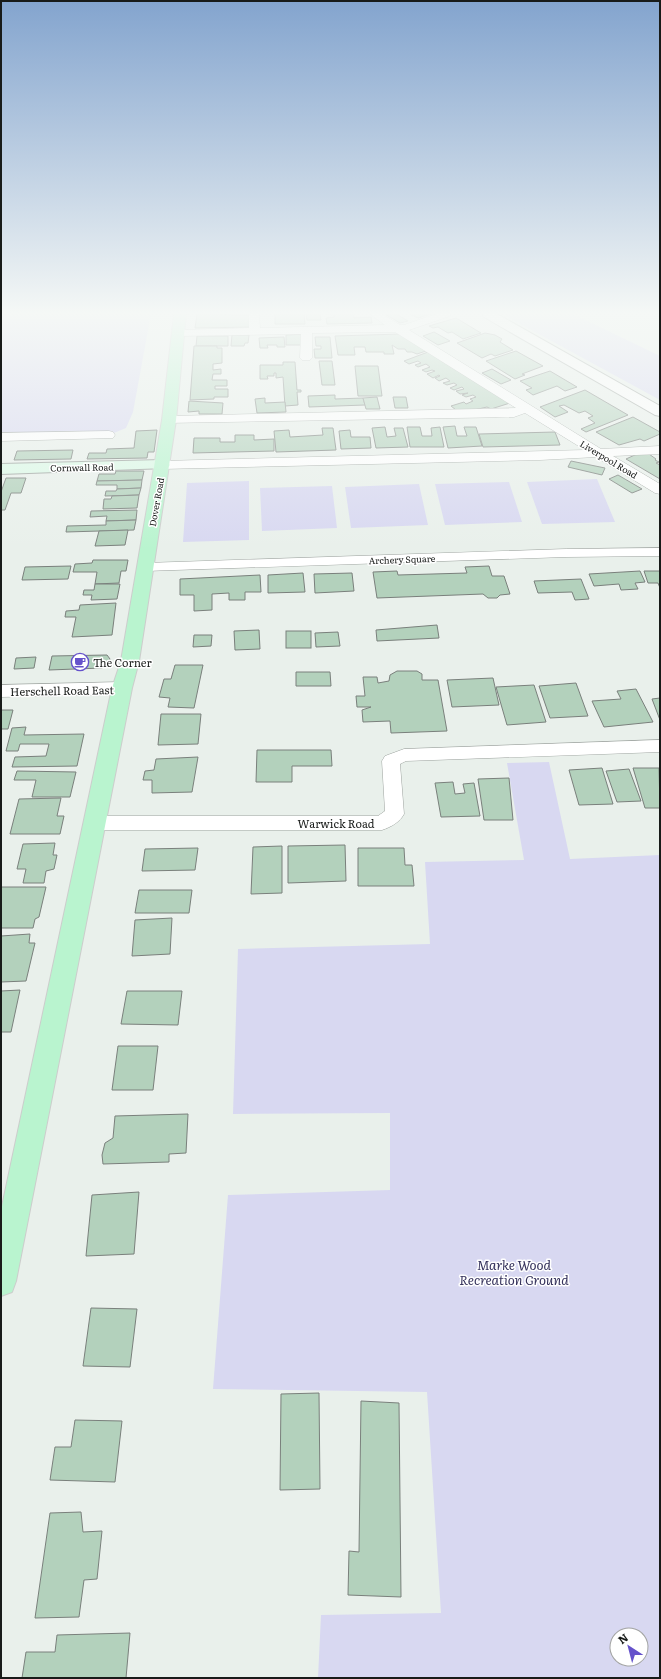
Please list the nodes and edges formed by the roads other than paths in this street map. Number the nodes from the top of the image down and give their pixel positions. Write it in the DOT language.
graph roads {
  1 [pos="172,392"];
  2 [pos="500,392"];
  3 [pos="626,392"];
  4 [pos="526,409"];
  5 [pos="660,412"];
  6 [pos="169,420"];
  7 [pos="109,435"];
  8 [pos="1,437"];
  9 [pos="660,450"];
  10 [pos="597,452"];
  11 [pos="162,465"];
  12 [pos="1,469"];
  13 [pos="660,490"];
  14 [pos="660,552"];
  15 [pos="145,568"];
  16 [pos="122,688"];
  17 [pos="1,691"];
  18 [pos="660,746"];
  19 [pos="96,823"];
  20 [pos="2,1267"];
  1 -- 6 [label="main road, Dover Road"];
  2 -- 4 [label="street, Liverpool Road"];
  3 -- 5 [label="street"];
  4 -- 6 [label="street"];
  4 -- 10 [label="street, Liverpool Road"];
  6 -- 11 [label="main road, Dover Road"];
  7 -- 8 [label="street"];
  9 -- 10 [label="street"];
  10 -- 11 [label="street"];
  10 -- 13 [label="street, Liverpool Road"];
  11 -- 12 [label="main road, Cornwall Road"];
  11 -- 15 [label="main road, Dover Road"];
  14 -- 15 [label="street, Archery Square"];
  15 -- 16 [label="main road, Dover Road"];
  16 -- 17 [label="street, Herschell Road East"];
  16 -- 19 [label="main road, Dover Road"];
  18 -- 19 [label="street, Warwick Road"];
  19 -- 20 [label="main road, Dover Road"];
}
